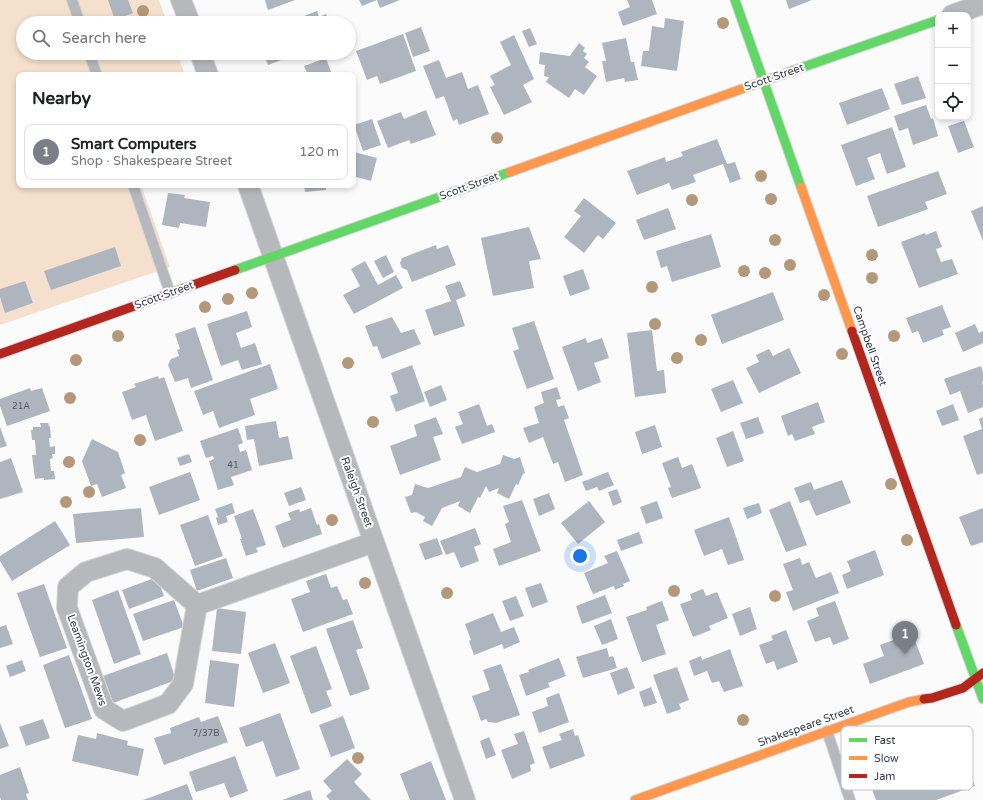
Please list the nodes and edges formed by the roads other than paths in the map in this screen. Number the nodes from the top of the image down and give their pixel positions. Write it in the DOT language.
graph roads {
  1 [pos="72,0"];
  2 [pos="182,0"];
  3 [pos="735,0"];
  4 [pos="983,4"];
  5 [pos="960,12"];
  6 [pos="78,16"];
  7 [pos="188,16"];
  8 [pos="935,21"];
  9 [pos="91,60"];
  10 [pos="203,60"];
  11 [pos="95,72"];
  12 [pos="207,72"];
  13 [pos="764,81"];
  14 [pos="134,188"];
  15 [pos="249,188"];
  16 [pos="273,256"];
  17 [pos="170,293"];
  18 [pos="0,354"];
  19 [pos="374,542"];
  20 [pos="197,605"];
  21 [pos="983,673"];
  22 [pos="975,679"];
  23 [pos="983,699"];
  24 [pos="841,726"];
  25 [pos="841,726"];
  26 [pos="827,731"];
  27 [pos="841,773"];
  28 [pos="847,790"];
  29 [pos="465,800"];
  30 [pos="635,800"];
  31 [pos="850,800"];
  1 -- 6 [label="lane"];
  2 -- 7 [label="street"];
  3 -- 13 [label="street, Campbell Street"];
  4 -- 5 [label="street"];
  8 -- 13 [label="street, Scott Street"];
  9 -- 11 [label="lane"];
  10 -- 12 [label="street"];
  13 -- 16 [label="street, Scott Street"];
  13 -- 22 [label="street, Campbell Street"];
  14 -- 17 [label="lane"];
  15 -- 16 [label="street, Raleigh Street"];
  16 -- 17 [label="street, Scott Street"];
  16 -- 19 [label="street, Raleigh Street"];
  17 -- 18 [label="street, Scott Street"];
  19 -- 20 [label="street"];
  19 -- 29 [label="street, Raleigh Street"];
  20 -- 20 [label="street, Leamington Mews"];
  21 -- 22 [label="street, Shakespeare Street"];
  22 -- 23 [label="street, Campbell Street"];
  22 -- 25 [label="street, Shakespeare Street"];
  24 -- 26 [label="street, Shakespeare Street"];
  26 -- 27 [label="lane"];
  26 -- 30 [label="street, Shakespeare Street"];
  28 -- 31 [label="lane"];
}
